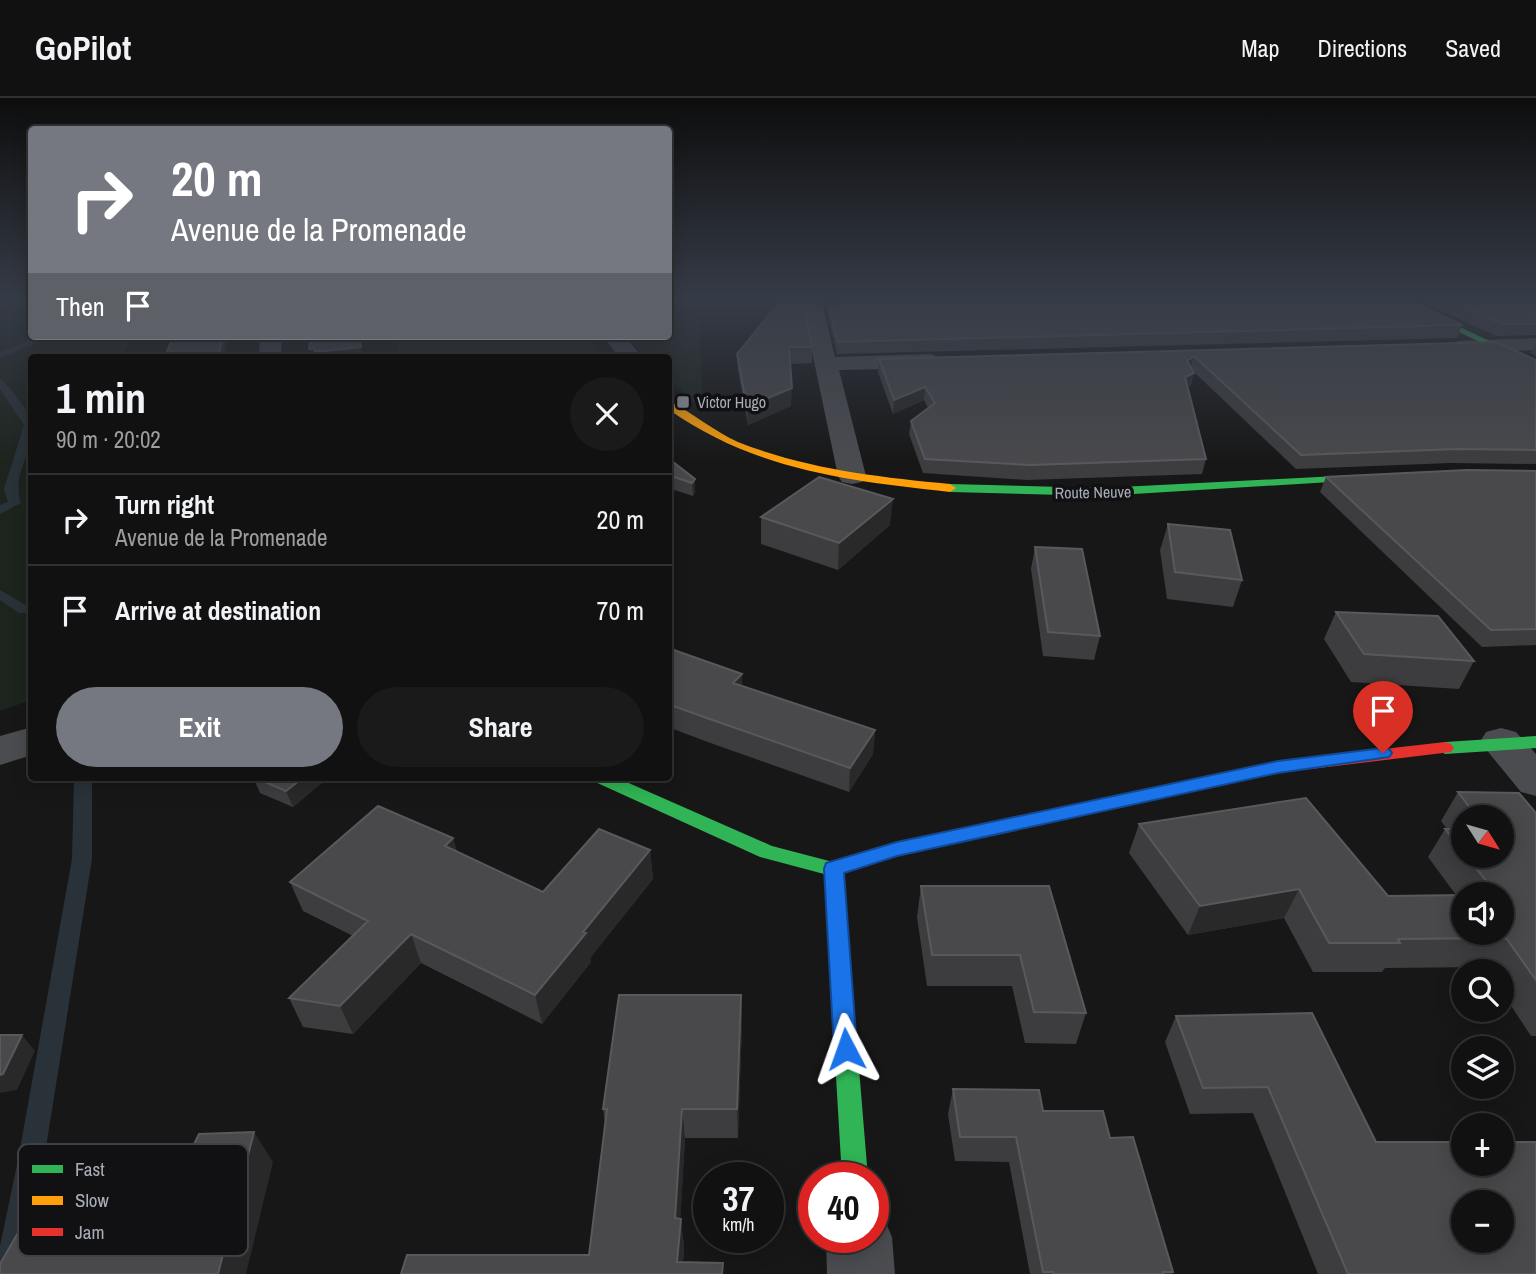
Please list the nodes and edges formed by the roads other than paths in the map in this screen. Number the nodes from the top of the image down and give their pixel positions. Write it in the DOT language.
graph roads {
  1 [pos="824,354"];
  2 [pos="1510,354"];
  3 [pos="951,361"];
  4 [pos="826,364"];
  5 [pos="1536,366"];
  6 [pos="672,407"];
  7 [pos="852,476"];
  8 [pos="1397,476"];
  9 [pos="28,741"];
  10 [pos="1519,742"];
  11 [pos="0,751"];
  12 [pos="607,781"];
  13 [pos="1536,781"];
  14 [pos="833,869"];
  15 [pos="854,1162"];
  16 [pos="860,1253"];
  17 [pos="861,1274"];
  1 -- 4 [label="street"];
  2 -- 5 [label="street"];
  3 -- 4 [label="street"];
  4 -- 7 [label="street"];
  6 -- 7 [label="street, Route Neuve"];
  7 -- 8 [label="street, Route Neuve"];
  9 -- 11 [label="street"];
  10 -- 13 [label="street"];
  10 -- 14 [label="street"];
  12 -- 14 [label="street"];
  14 -- 15 [label="street"];
  16 -- 17 [label="street"];
}
